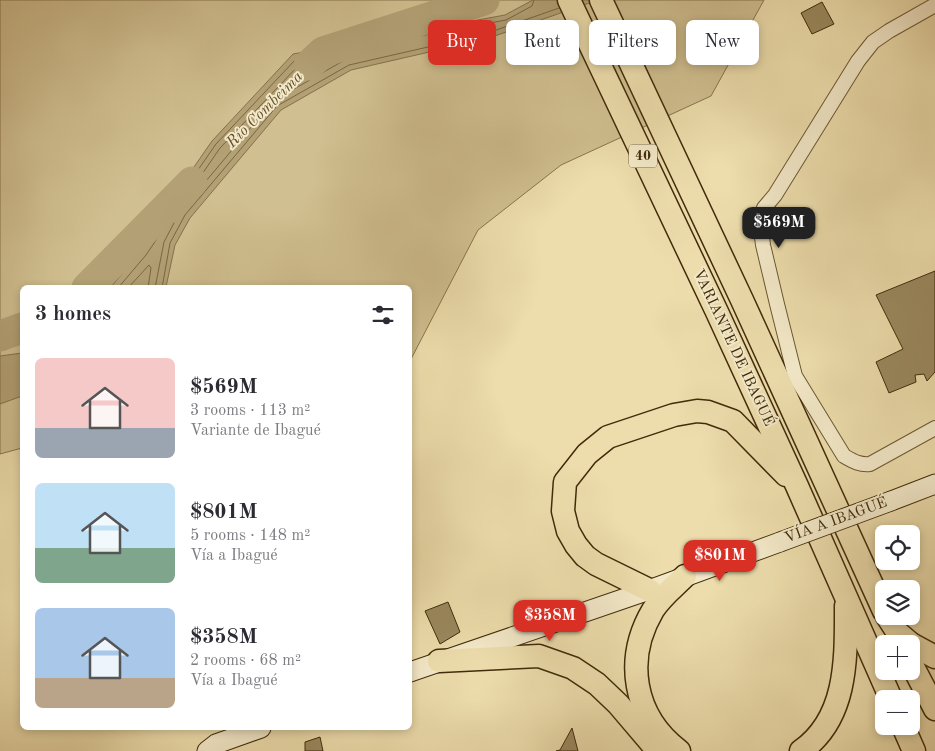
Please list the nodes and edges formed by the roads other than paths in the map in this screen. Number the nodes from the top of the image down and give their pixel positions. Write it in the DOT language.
graph roads {
  1 [pos="569,0"];
  2 [pos="601,0"];
  3 [pos="935,5"];
  4 [pos="935,428"];
  5 [pos="797,486"];
  6 [pos="931,486"];
  7 [pos="685,576"];
  8 [pos="649,590"];
  9 [pos="875,591"];
  10 [pos="846,598"];
  11 [pos="892,625"];
  12 [pos="900,635"];
  13 [pos="920,649"];
  14 [pos="935,657"];
  15 [pos="439,661"];
  16 [pos="412,671"];
  17 [pos="920,680"];
  18 [pos="887,690"];
  19 [pos="935,709"];
  20 [pos="255,730"];
  21 [pos="907,735"];
  22 [pos="207,751"];
  23 [pos="658,751"];
  24 [pos="678,751"];
  25 [pos="801,751"];
  26 [pos="914,751"];
  1 -- 5 [label="highway, VARIANTE DE IBAGUÉ / 40"];
  2 -- 9 [label="highway, VARIANTE DE IBAGUÉ / 40"];
  3 -- 4 [label="street"];
  5 -- 8 [label="highway"];
  5 -- 10 [label="highway, VARIANTE DE IBAGUÉ / 40"];
  6 -- 7 [label="main road, VÍA A IBAGUÉ, bridge"];
  7 -- 8 [label="main road, VÍA A IBAGUÉ"];
  7 -- 24 [label="highway"];
  8 -- 15 [label="main road, VÍA A IBAGUÉ"];
  10 -- 18 [label="highway, VARIANTE DE IBAGUÉ / 40"];
  10 -- 25 [label="highway"];
  11 -- 12 [label="highway"];
  13 -- 14 [label="highway"];
  15 -- 16 [label="main road, VÍA A IBAGUÉ"];
  15 -- 23 [label="highway"];
  17 -- 19 [label="highway"];
  20 -- 22 [label="main road"];
  21 -- 26 [label="highway"];
}
